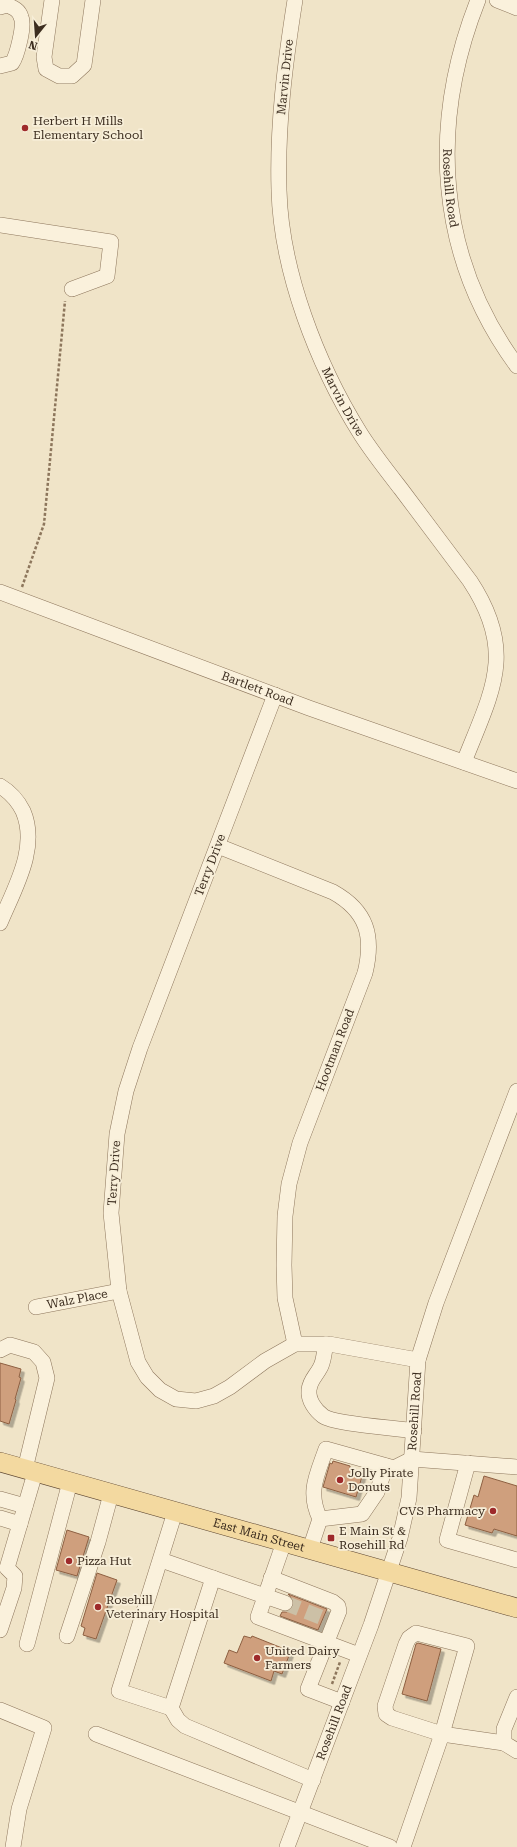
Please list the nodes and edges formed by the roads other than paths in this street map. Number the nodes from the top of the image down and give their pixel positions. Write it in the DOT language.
graph roads {
  1 [pos="52,0"];
  2 [pos="93,0"];
  3 [pos="295,0"];
  4 [pos="478,0"];
  5 [pos="497,0"];
  6 [pos="0,7"];
  7 [pos="517,8"];
  8 [pos="0,66"];
  9 [pos="0,225"];
  10 [pos="72,289"];
  11 [pos="517,366"];
  12 [pos="0,592"];
  13 [pos="276,695"];
  14 [pos="464,762"];
  15 [pos="517,781"];
  16 [pos="0,786"];
  17 [pos="218,846"];
  18 [pos="0,923"];
  19 [pos="517,1091"];
  20 [pos="119,1291"];
  21 [pos="36,1307"];
  22 [pos="295,1344"];
  23 [pos="326,1344"];
  24 [pos="0,1350"];
  25 [pos="418,1360"];
  26 [pos="414,1431"];
  27 [pos="412,1458"];
  28 [pos="0,1462"];
  29 [pos="468,1462"];
  30 [pos="386,1466"];
  31 [pos="517,1466"];
  32 [pos="30,1471"];
  33 [pos="70,1482"];
  34 [pos="111,1494"];
  35 [pos="0,1499"];
  36 [pos="25,1506"];
  37 [pos="175,1512"];
  38 [pos="0,1518"];
  39 [pos="320,1519"];
  40 [pos="20,1524"];
  41 [pos="284,1542"];
  42 [pos="6,1548"];
  43 [pos="310,1549"];
  44 [pos="161,1560"];
  45 [pos="517,1560"];
  46 [pos="389,1572"];
  47 [pos="214,1578"];
  48 [pos="271,1578"];
  49 [pos="266,1595"];
  50 [pos="285,1603"];
  51 [pos="517,1608"];
  52 [pos="0,1630"];
  53 [pos="67,1636"];
  54 [pos="326,1643"];
  55 [pos="27,1644"];
  56 [pos="360,1656"];
  57 [pos="517,1697"];
  58 [pos="342,1702"];
  59 [pos="171,1708"];
  60 [pos="0,1710"];
  61 [pos="96,1734"];
  62 [pos="442,1734"];
  63 [pos="511,1747"];
  64 [pos="313,1780"];
  65 [pos="300,1813"];
  66 [pos="13,1847"];
  67 [pos="287,1847"];
  68 [pos="390,1847"];
  69 [pos="402,1847"];
  1 -- 2 [label="street"];
  3 -- 14 [label="street, Marvin Drive"];
  4 -- 11 [label="street, Rosehill Road"];
  5 -- 7 [label="street"];
  6 -- 8 [label="street"];
  9 -- 10 [label="street"];
  12 -- 13 [label="street, Bartlett Road"];
  13 -- 14 [label="street, Bartlett Road"];
  13 -- 17 [label="street, Terry Drive"];
  14 -- 15 [label="street, Bartlett Road"];
  16 -- 18 [label="street"];
  17 -- 20 [label="street, Terry Drive"];
  17 -- 22 [label="street, Hootman Road"];
  19 -- 25 [label="street, Rosehill Road"];
  20 -- 21 [label="street, Walz Place"];
  20 -- 22 [label="street, Terry Drive"];
  22 -- 23 [label="street"];
  23 -- 25 [label="street"];
  23 -- 26 [label="street"];
  24 -- 32 [label="street"];
  25 -- 26 [label="street, Rosehill Road"];
  26 -- 27 [label="street, Rosehill Road"];
  27 -- 29 [label="street"];
  27 -- 30 [label="street"];
  27 -- 46 [label="street, Rosehill Road"];
  28 -- 32 [label="main road, East Main Street"];
  29 -- 31 [label="street"];
  29 -- 45 [label="street"];
  30 -- 39 [label="street"];
  30 -- 39 [label="street"];
  32 -- 33 [label="main road, East Main Street"];
  32 -- 36 [label="street"];
  33 -- 34 [label="main road, East Main Street"];
  33 -- 55 [label="street"];
  34 -- 37 [label="main road, East Main Street"];
  34 -- 53 [label="street"];
  35 -- 36 [label="street"];
  36 -- 40 [label="street"];
  37 -- 41 [label="main road, East Main Street"];
  37 -- 44 [label="street"];
  38 -- 40 [label="street"];
  39 -- 43 [label="street"];
  40 -- 42 [label="street"];
  41 -- 43 [label="main road, East Main Street"];
  41 -- 48 [label="street"];
  42 -- 52 [label="street"];
  43 -- 46 [label="main road, East Main Street"];
  44 -- 47 [label="street"];
  44 -- 59 [label="street"];
  46 -- 51 [label="main road, East Main Street"];
  46 -- 56 [label="street, Rosehill Road"];
  47 -- 49 [label="street"];
  47 -- 59 [label="street"];
  48 -- 49 [label="street"];
  48 -- 54 [label="street"];
  49 -- 50 [label="street"];
  49 -- 54 [label="street"];
  54 -- 56 [label="street"];
  54 -- 58 [label="street"];
  56 -- 58 [label="street, Rosehill Road"];
  57 -- 63 [label="street"];
  58 -- 64 [label="street, Rosehill Road"];
  59 -- 64 [label="street"];
  60 -- 66 [label="street"];
  61 -- 65 [label="street"];
  62 -- 62 [label="street"];
  62 -- 63 [label="street"];
  62 -- 69 [label="street"];
  64 -- 65 [label="street, Rosehill Road"];
  65 -- 67 [label="street, Rosehill Road"];
  65 -- 68 [label="street"];
}
